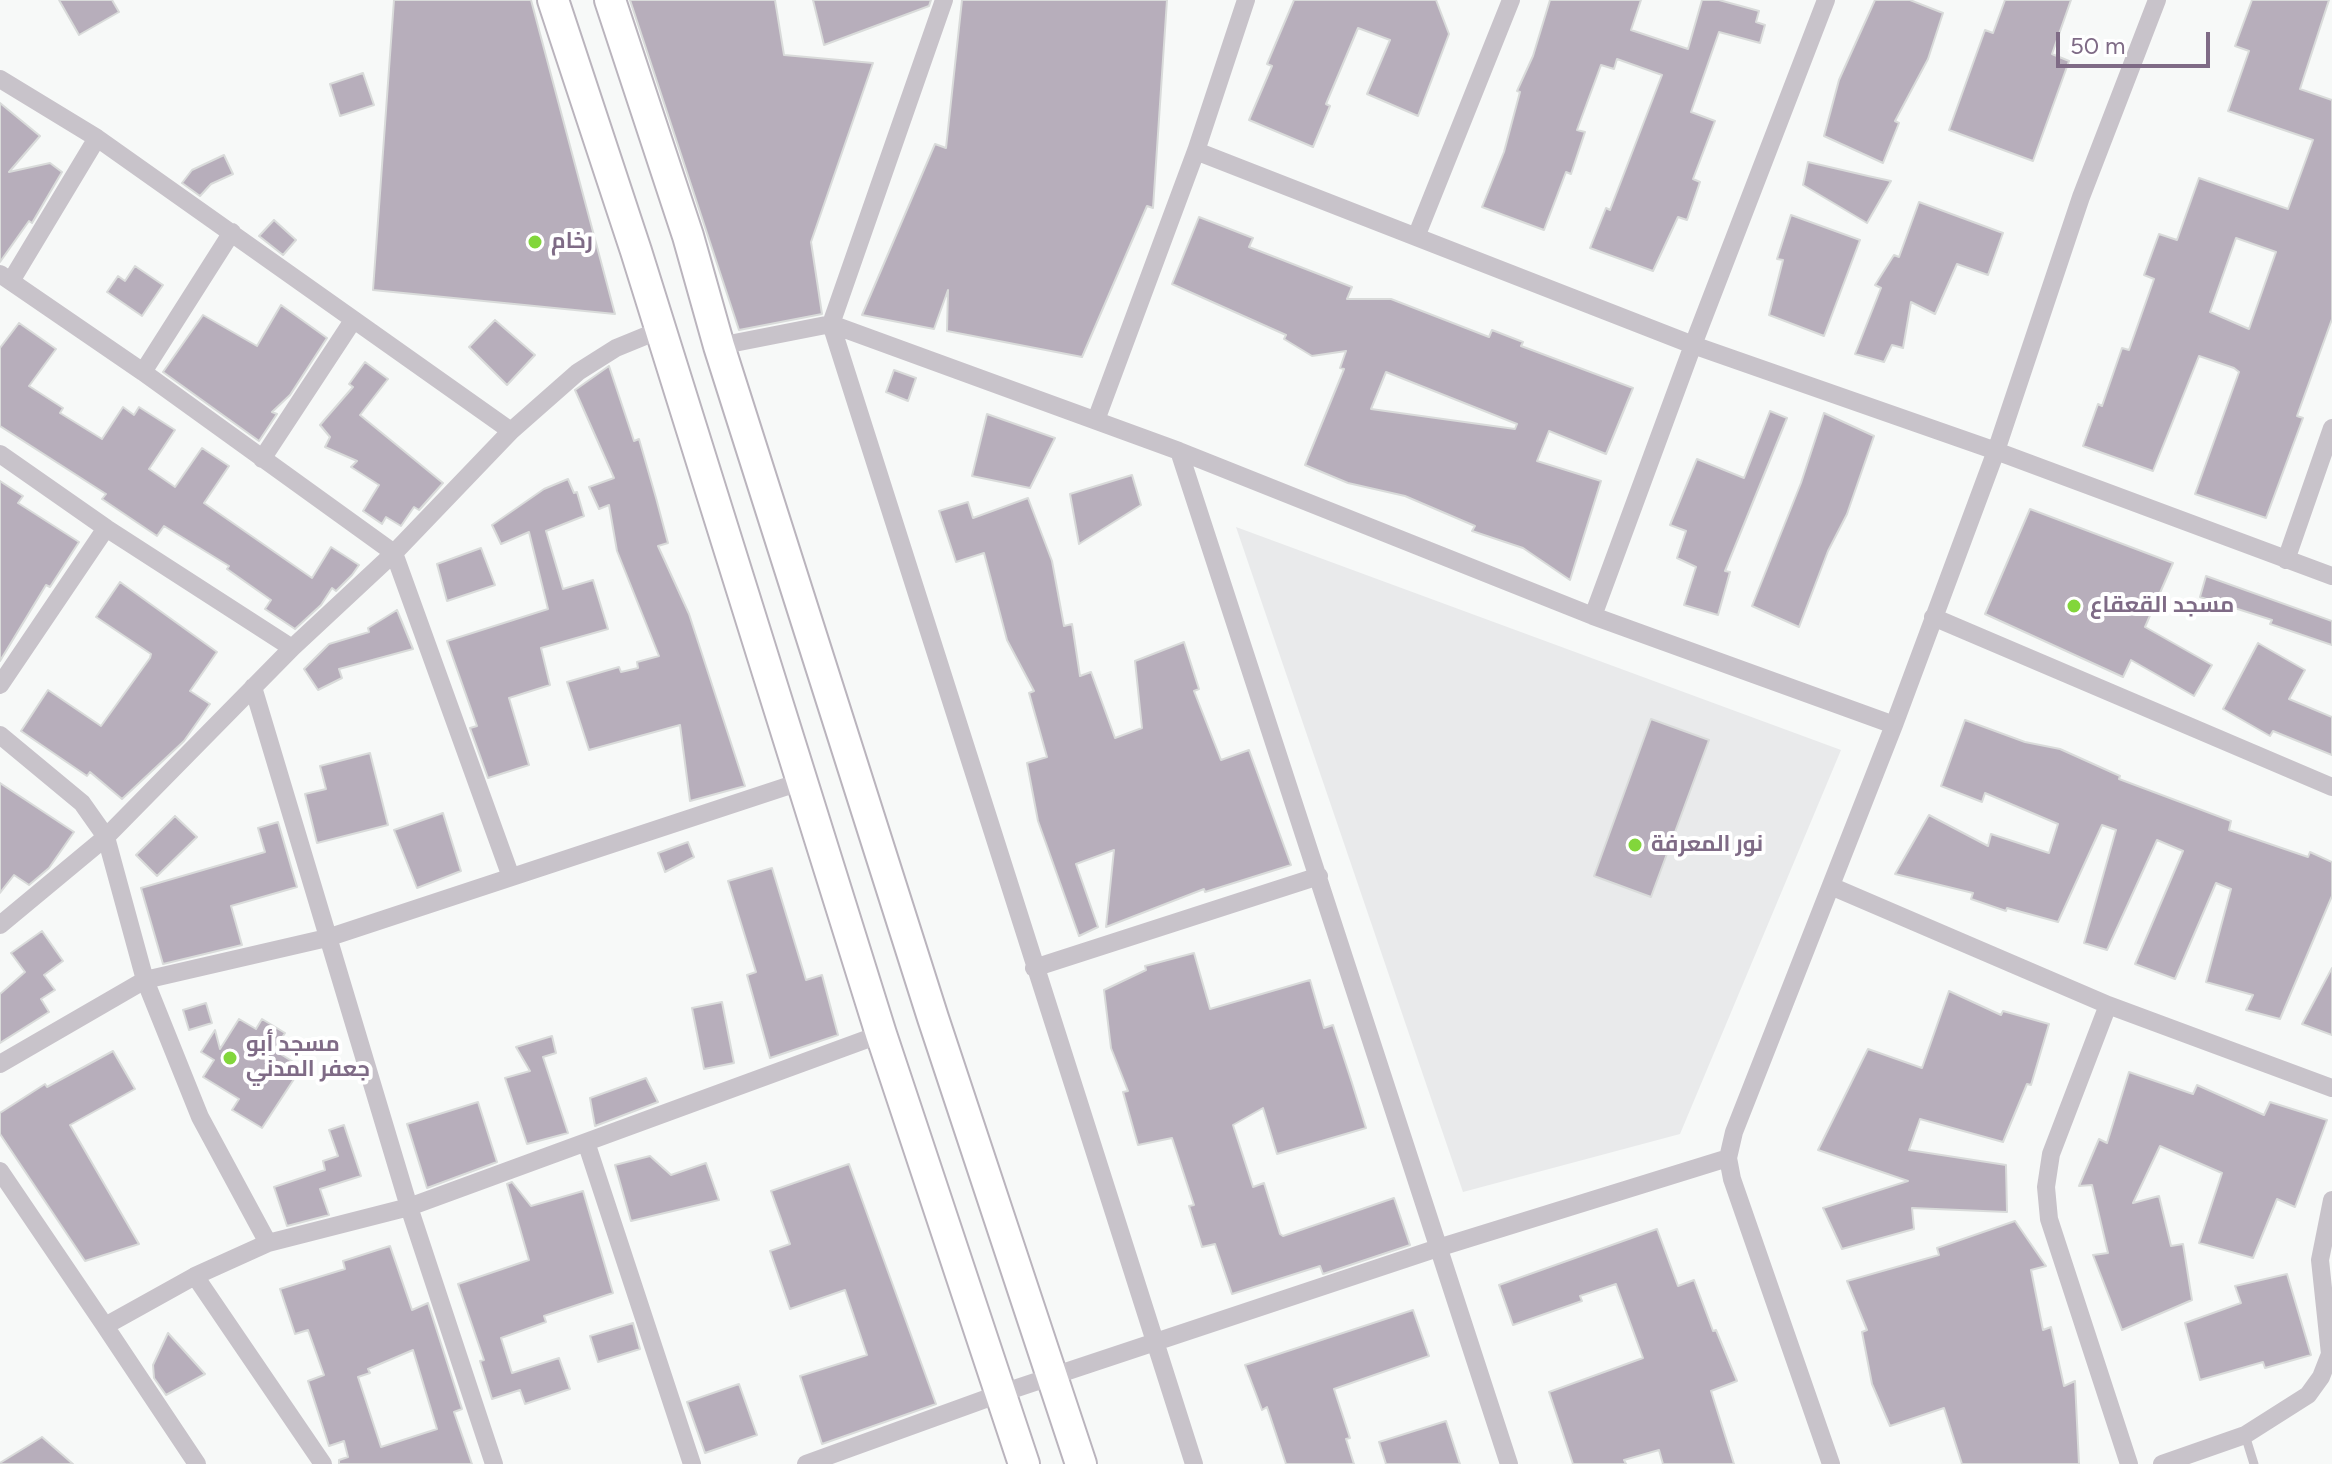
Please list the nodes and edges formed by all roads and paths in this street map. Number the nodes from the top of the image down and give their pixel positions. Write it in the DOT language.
graph roads {
  1 [pos="553,0"];
  2 [pos="610,0"];
  3 [pos="944,0"];
  4 [pos="1246,0"];
  5 [pos="1511,0"];
  6 [pos="1826,0"];
  7 [pos="2157,0"];
  8 [pos="0,79"];
  9 [pos="97,138"];
  10 [pos="1196,151"];
  11 [pos="232,232"];
  12 [pos="1416,237"];
  13 [pos="5,278"];
  14 [pos="352,322"];
  15 [pos="831,324"];
  16 [pos="660,330"];
  17 [pos="1693,345"];
  18 [pos="719,346"];
  19 [pos="143,372"];
  20 [pos="1096,420"];
  21 [pos="2332,428"];
  22 [pos="511,431"];
  23 [pos="1179,451"];
  24 [pos="1996,451"];
  25 [pos="0,454"];
  26 [pos="262,459"];
  27 [pos="106,528"];
  28 [pos="394,553"];
  29 [pos="2286,560"];
  30 [pos="2332,576"];
  31 [pos="1593,616"];
  32 [pos="1933,617"];
  33 [pos="292,648"];
  34 [pos="0,685"];
  35 [pos="253,687"];
  36 [pos="1894,725"];
  37 [pos="0,735"];
  38 [pos="803,781"];
  39 [pos="2332,787"];
  40 [pos="106,837"];
  41 [pos="1319,876"];
  42 [pos="511,877"];
  43 [pos="1833,887"];
  44 [pos="0,925"];
  45 [pos="327,938"];
  46 [pos="1034,968"];
  47 [pos="145,980"];
  48 [pos="2108,1005"];
  49 [pos="881,1034"];
  50 [pos="0,1064"];
  51 [pos="2332,1088"];
  52 [pos="586,1142"];
  53 [pos="1728,1158"];
  54 [pos="0,1171"];
  55 [pos="2332,1200"];
  56 [pos="409,1207"];
  57 [pos="268,1243"];
  58 [pos="1441,1247"];
  59 [pos="195,1276"];
  60 [pos="105,1326"];
  61 [pos="1155,1342"];
  62 [pos="1053,1376"];
  63 [pos="1002,1393"];
  64 [pos="2245,1435"];
  65 [pos="197,1464"];
  66 [pos="323,1464"];
  67 [pos="494,1464"];
  68 [pos="692,1464"];
  69 [pos="806,1464"];
  70 [pos="1024,1464"];
  71 [pos="1081,1464"];
  72 [pos="1194,1464"];
  73 [pos="1509,1464"];
  74 [pos="1831,1464"];
  75 [pos="2129,1464"];
  76 [pos="2162,1464"];
  77 [pos="2254,1464"];
  1 -- 16 [label="main road"];
  2 -- 18 [label="main road"];
  3 -- 15 [label="street"];
  4 -- 10 [label="street"];
  5 -- 12 [label="street"];
  6 -- 17 [label="street"];
  7 -- 24 [label="street"];
  8 -- 9 [label="street"];
  9 -- 11 [label="street"];
  9 -- 13 [label="street"];
  10 -- 12 [label="street"];
  10 -- 20 [label="street"];
  11 -- 14 [label="street"];
  11 -- 19 [label="street"];
  12 -- 17 [label="street"];
  13 -- 19 [label="street"];
  14 -- 22 [label="street"];
  14 -- 26 [label="street"];
  15 -- 18 [label="street"];
  15 -- 20 [label="street"];
  15 -- 46 [label="street"];
  16 -- 22 [label="street"];
  16 -- 38 [label="main road"];
  17 -- 24 [label="street"];
  17 -- 31 [label="street"];
  18 -- 62 [label="main road"];
  19 -- 26 [label="street"];
  20 -- 23 [label="street"];
  21 -- 29 [label="street"];
  22 -- 28 [label="street"];
  23 -- 31 [label="street"];
  23 -- 41 [label="street"];
  24 -- 29 [label="street"];
  24 -- 32 [label="street"];
  25 -- 27 [label="street"];
  26 -- 28 [label="street"];
  27 -- 33 [label="street"];
  27 -- 34 [label="street"];
  28 -- 33 [label="street"];
  28 -- 42 [label="street"];
  29 -- 30 [label="street"];
  31 -- 36 [label="street"];
  32 -- 36 [label="street"];
  32 -- 39 [label="street"];
  33 -- 35 [label="street"];
  35 -- 40 [label="street"];
  35 -- 45 [label="street"];
  36 -- 43 [label="street"];
  37 -- 40 [label="street"];
  38 -- 42 [label="street"];
  38 -- 49 [label="main road"];
  40 -- 44 [label="street"];
  40 -- 47 [label="street"];
  41 -- 46 [label="street"];
  41 -- 58 [label="street"];
  42 -- 45 [label="street"];
  43 -- 48 [label="street"];
  43 -- 53 [label="street"];
  45 -- 47 [label="street"];
  45 -- 56 [label="street"];
  46 -- 61 [label="street"];
  47 -- 50 [label="street"];
  47 -- 57 [label="street"];
  48 -- 51 [label="street"];
  48 -- 75 [label="street"];
  49 -- 52 [label="street"];
  49 -- 63 [label="main road"];
  52 -- 56 [label="street"];
  52 -- 68 [label="street"];
  53 -- 58 [label="street"];
  53 -- 74 [label="street"];
  54 -- 60 [label="street"];
  55 -- 64 [label="street"];
  56 -- 57 [label="street"];
  56 -- 67 [label="street"];
  57 -- 59 [label="street"];
  58 -- 61 [label="street"];
  58 -- 73 [label="street"];
  59 -- 60 [label="street"];
  59 -- 66 [label="street"];
  60 -- 65 [label="street"];
  61 -- 62 [label="street"];
  61 -- 72 [label="street"];
  62 -- 63 [label="street"];
  62 -- 71 [label="main road"];
  63 -- 69 [label="street"];
  63 -- 70 [label="main road"];
  64 -- 76 [label="street"];
  64 -- 77 [label="lane"];
}
